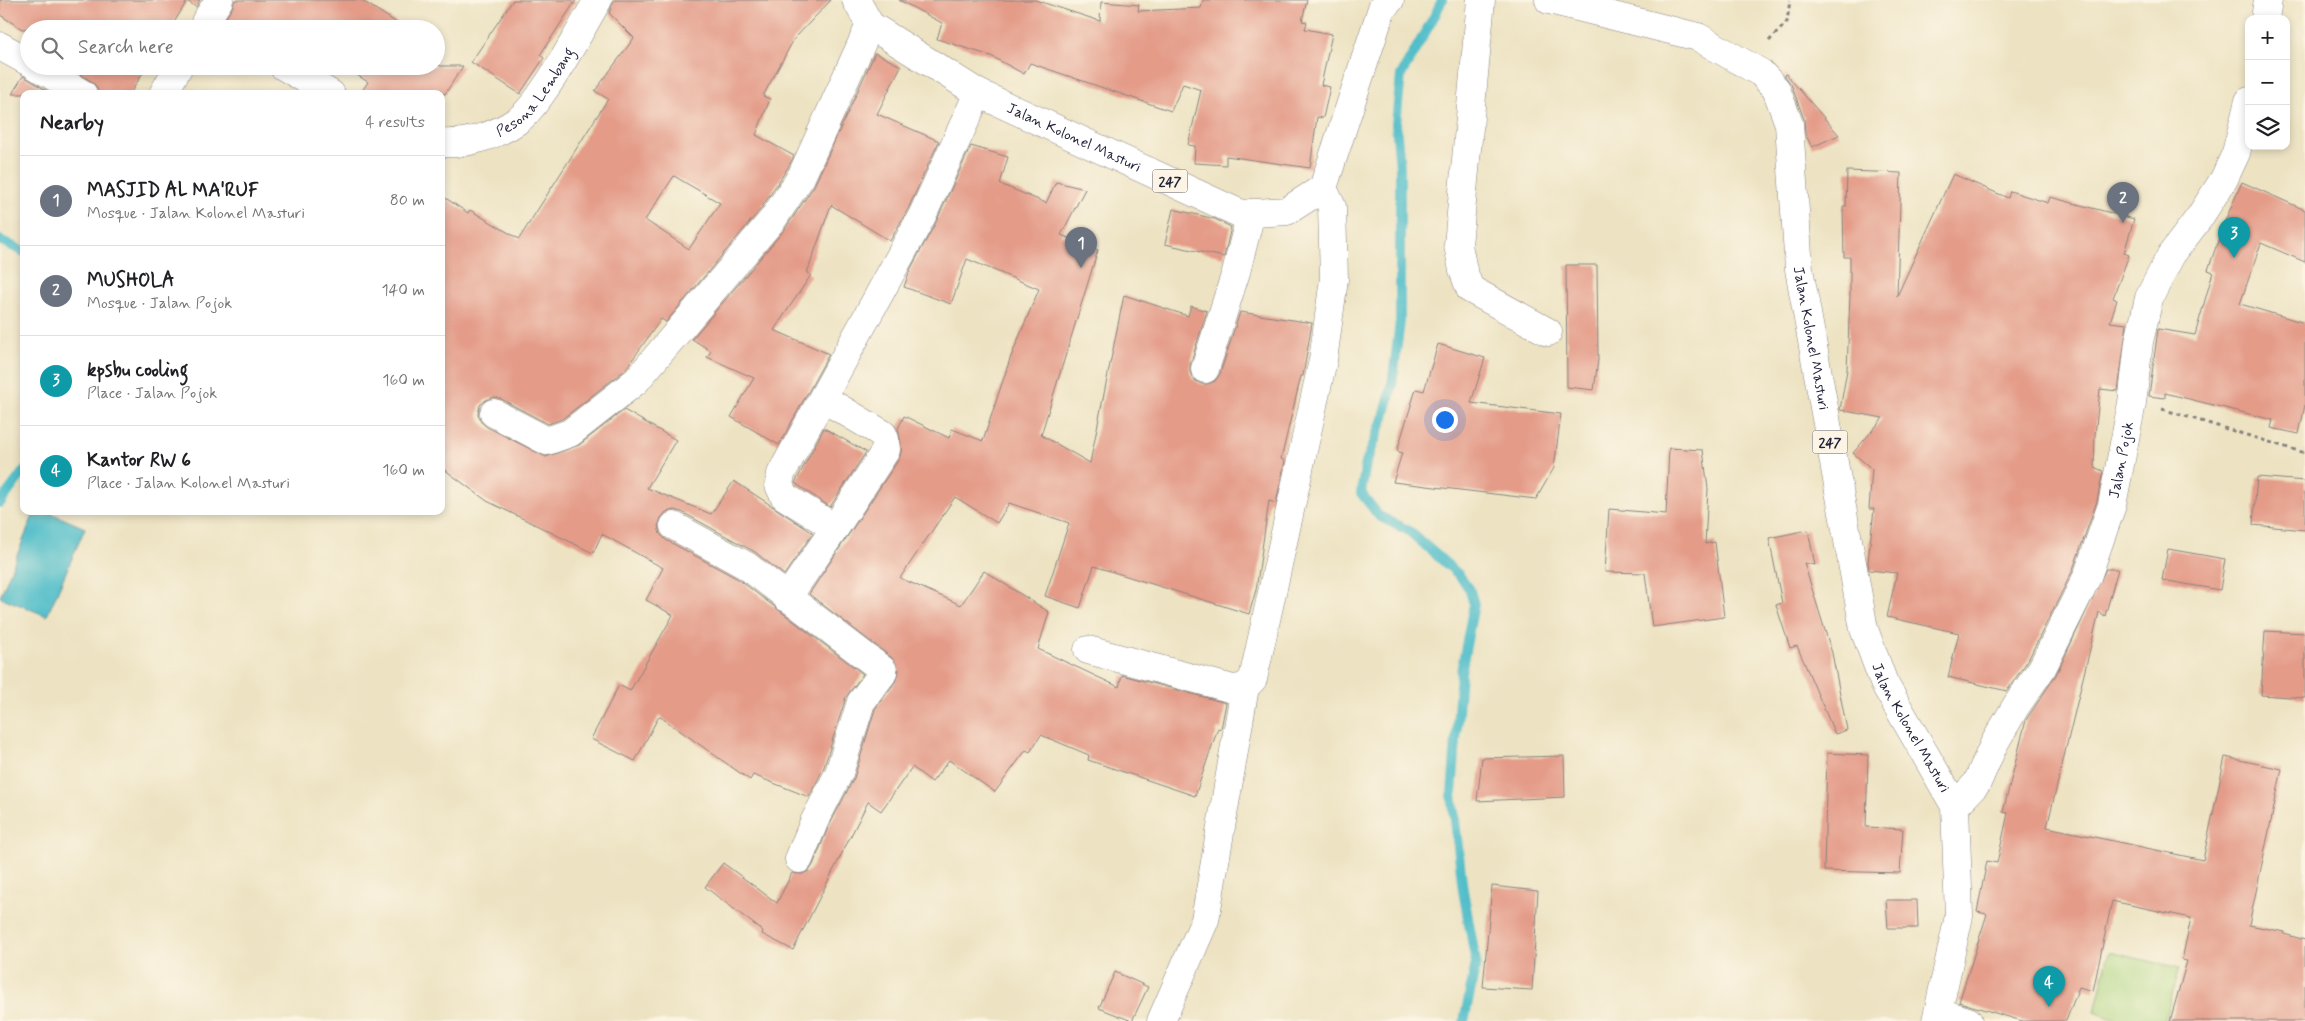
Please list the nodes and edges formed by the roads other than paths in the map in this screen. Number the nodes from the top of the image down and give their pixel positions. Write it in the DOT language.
graph roads {
  1 [pos="598,0"];
  2 [pos="856,0"];
  3 [pos="1390,0"];
  4 [pos="1481,0"];
  5 [pos="1548,0"];
  6 [pos="2268,0"];
  7 [pos="2266,15"];
  8 [pos="870,25"];
  9 [pos="0,46"];
  10 [pos="20,57"];
  11 [pos="51,75"];
  12 [pos="174,75"];
  13 [pos="298,75"];
  14 [pos="76,90"];
  15 [pos="164,90"];
  16 [pos="324,90"];
  17 [pos="978,93"];
  18 [pos="2248,105"];
  19 [pos="445,143"];
  20 [pos="1323,188"];
  21 [pos="1251,214"];
  22 [pos="1548,332"];
  23 [pos="1205,369"];
  24 [pos="824,399"];
  25 [pos="494,413"];
  26 [pos="674,526"];
  27 [pos="835,528"];
  28 [pos="786,598"];
  29 [pos="1088,650"];
  30 [pos="1246,687"];
  31 [pos="1955,806"];
  32 [pos="799,859"];
  33 [pos="1937,1016"];
  34 [pos="1161,1021"];
  35 [pos="1968,1021"];
  1 -- 19 [label="street, Pesona Lembang"];
  2 -- 8 [label="street, Jalan Kolonel Masturi / 247"];
  3 -- 20 [label="street"];
  4 -- 22 [label="street"];
  5 -- 31 [label="street, Jalan Kolonel Masturi / 247"];
  6 -- 7 [label="street"];
  8 -- 17 [label="street, Jalan Kolonel Masturi / 247"];
  8 -- 25 [label="street"];
  9 -- 10 [label="street"];
  11 -- 14 [label="street"];
  12 -- 15 [label="street"];
  13 -- 16 [label="street"];
  17 -- 21 [label="street, Jalan Kolonel Masturi / 247"];
  17 -- 24 [label="street"];
  18 -- 31 [label="street, Jalan Pojok"];
  20 -- 21 [label="street, Jalan Kolonel Masturi / 247"];
  20 -- 30 [label="street"];
  21 -- 23 [label="street"];
  24 -- 27 [label="street"];
  24 -- 27 [label="street"];
  26 -- 28 [label="street"];
  27 -- 28 [label="street"];
  28 -- 32 [label="street"];
  29 -- 30 [label="street"];
  30 -- 34 [label="street"];
  31 -- 33 [label="street, Jalan Kolonel Masturi / 247"];
  33 -- 35 [label="street"];
}
